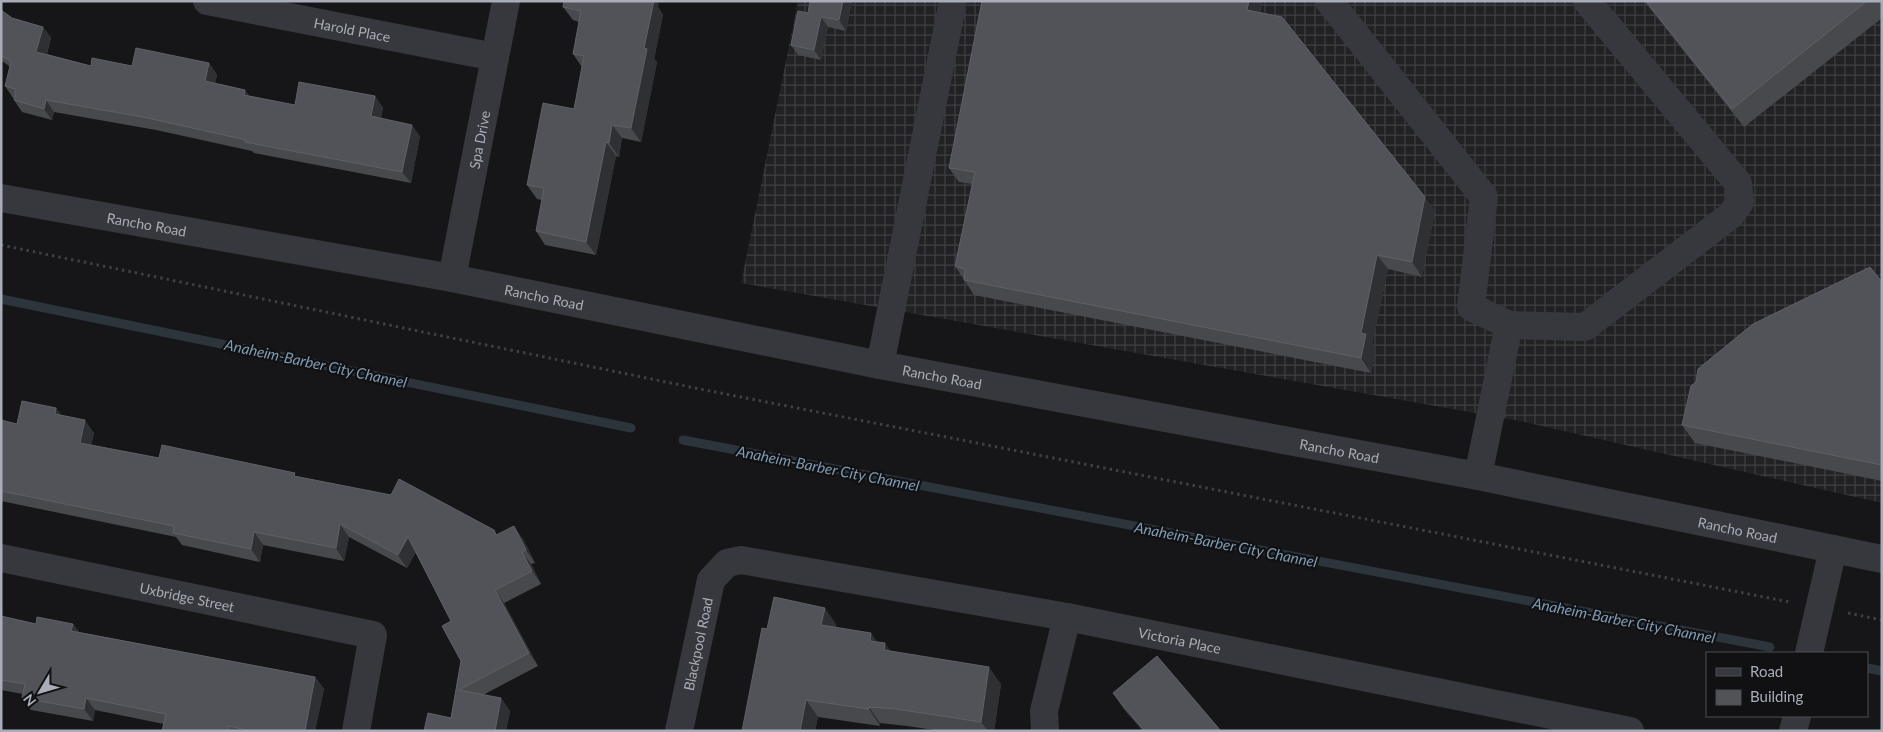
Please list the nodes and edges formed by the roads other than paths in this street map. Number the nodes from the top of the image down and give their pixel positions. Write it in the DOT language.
graph roads {
  1 [pos="208,1"];
  2 [pos="506,1"];
  3 [pos="953,1"];
  4 [pos="1329,1"];
  5 [pos="1587,1"];
  6 [pos="495,57"];
  7 [pos="1,198"];
  8 [pos="452,278"];
  9 [pos="1509,325"];
  10 [pos="880,365"];
  11 [pos="1478,476"];
  12 [pos="1833,549"];
  13 [pos="1,558"];
  14 [pos="1882,559"];
  15 [pos="727,563"];
  16 [pos="1067,617"];
  17 [pos="1809,652"];
  18 [pos="1796,717"];
  19 [pos="356,731"];
  20 [pos="679,731"];
  21 [pos="1045,731"];
  22 [pos="1630,731"];
  23 [pos="1794,731"];
  1 -- 6 [label="street, Harold Place"];
  2 -- 6 [label="street, Spa Drive"];
  3 -- 10 [label="street"];
  4 -- 9 [label="street"];
  5 -- 9 [label="street"];
  6 -- 8 [label="street, Spa Drive"];
  7 -- 8 [label="street, Rancho Road"];
  8 -- 10 [label="street, Rancho Road"];
  9 -- 11 [label="street"];
  10 -- 11 [label="street, Rancho Road"];
  11 -- 12 [label="street, Rancho Road"];
  12 -- 14 [label="street, Rancho Road"];
  12 -- 17 [label="street"];
  13 -- 19 [label="street, Uxbridge Street"];
  15 -- 16 [label="street, Victoria Place"];
  15 -- 20 [label="street, Blackpool Road"];
  16 -- 21 [label="street"];
  16 -- 22 [label="street, Victoria Place"];
  18 -- 23 [label="street"];
}
